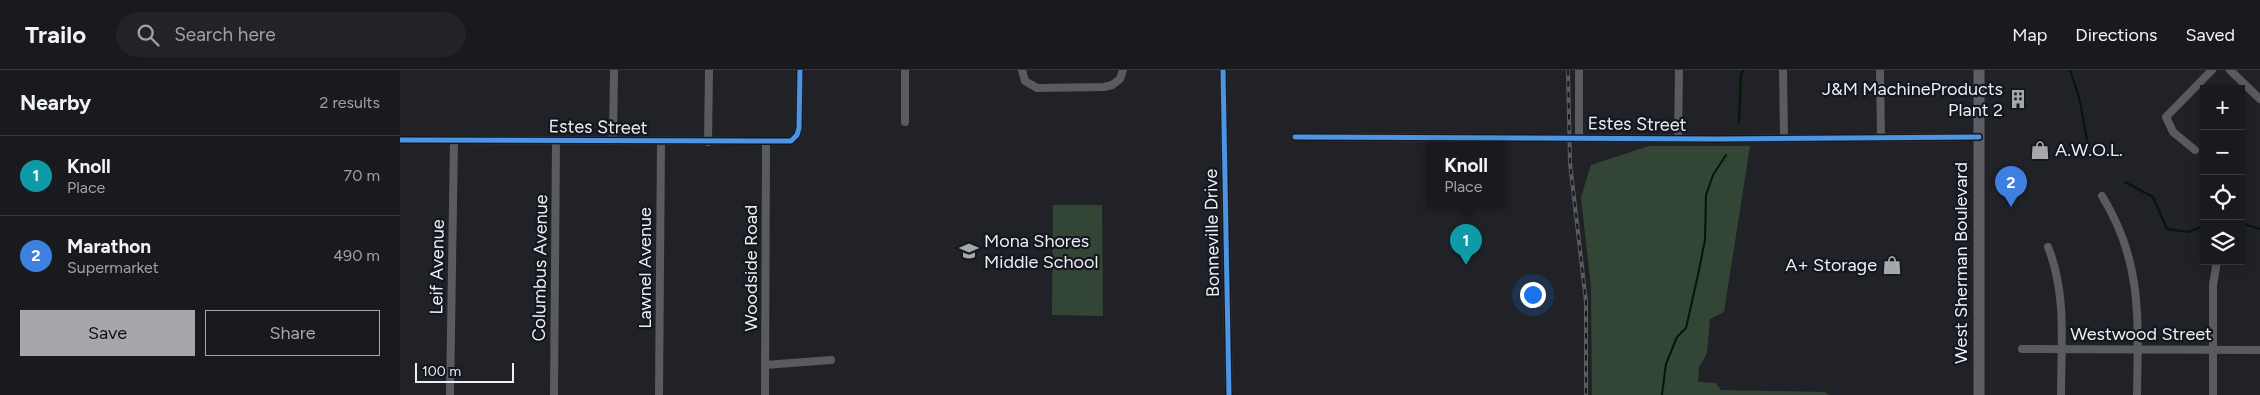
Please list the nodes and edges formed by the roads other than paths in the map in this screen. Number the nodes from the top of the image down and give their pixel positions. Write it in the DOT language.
graph roads {
  1 [pos="614,70"];
  2 [pos="709,70"];
  3 [pos="800,70"];
  4 [pos="905,70"];
  5 [pos="1022,70"];
  6 [pos="1122,70"];
  7 [pos="1223,70"];
  8 [pos="1579,70"];
  9 [pos="1679,70"];
  10 [pos="1783,70"];
  11 [pos="1880,70"];
  12 [pos="1979,70"];
  13 [pos="2212,70"];
  14 [pos="2230,70"];
  15 [pos="2260,99"];
  16 [pos="906,122"];
  17 [pos="1979,136"];
  18 [pos="1295,137"];
  19 [pos="1579,137"];
  20 [pos="1784,137"];
  21 [pos="1678,138"];
  22 [pos="1881,138"];
  23 [pos="400,140"];
  24 [pos="454,140"];
  25 [pos="556,140"];
  26 [pos="613,141"];
  27 [pos="661,141"];
  28 [pos="766,141"];
  29 [pos="708,142"];
  30 [pos="2195,150"];
  31 [pos="2102,196"];
  32 [pos="2048,247"];
  33 [pos="2216,265"];
  34 [pos="2022,349"];
  35 [pos="2061,349"];
  36 [pos="2138,349"];
  37 [pos="2213,349"];
  38 [pos="2260,350"];
  39 [pos="831,360"];
  40 [pos="766,364"];
  41 [pos="450,395"];
  42 [pos="554,395"];
  43 [pos="660,395"];
  44 [pos="765,395"];
  45 [pos="1229,395"];
  46 [pos="1979,395"];
  47 [pos="2061,395"];
  48 [pos="2137,395"];
  49 [pos="2213,395"];
  1 -- 26 [label="street"];
  2 -- 29 [label="street"];
  3 -- 28 [label="street, Estes Street"];
  4 -- 16 [label="street"];
  5 -- 6 [label="street"];
  7 -- 45 [label="street, Bonneville Drive"];
  8 -- 19 [label="street"];
  9 -- 21 [label="street"];
  10 -- 20 [label="street"];
  11 -- 22 [label="street"];
  12 -- 17 [label="main road, West Sherman Boulevard"];
  13 -- 30 [label="street"];
  14 -- 15 [label="street"];
  17 -- 22 [label="street, Estes Street"];
  17 -- 46 [label="main road, West Sherman Boulevard"];
  18 -- 19 [label="street, Estes Street"];
  19 -- 21 [label="street, Estes Street"];
  20 -- 21 [label="street, Estes Street"];
  20 -- 22 [label="street, Estes Street"];
  23 -- 24 [label="street, Estes Street"];
  24 -- 25 [label="street, Estes Street"];
  24 -- 41 [label="street, Leif Avenue"];
  25 -- 26 [label="street, Estes Street"];
  25 -- 42 [label="street, Columbus Avenue"];
  26 -- 27 [label="street, Estes Street"];
  27 -- 29 [label="street, Estes Street"];
  27 -- 43 [label="street, Lawnel Avenue"];
  28 -- 29 [label="street, Estes Street"];
  28 -- 40 [label="street, Woodside Road"];
  31 -- 36 [label="street"];
  32 -- 35 [label="street"];
  33 -- 37 [label="street"];
  34 -- 35 [label="street, Westwood Street"];
  35 -- 36 [label="street, Westwood Street"];
  35 -- 47 [label="street"];
  36 -- 37 [label="street, Westwood Street"];
  36 -- 48 [label="street"];
  37 -- 38 [label="street, Westwood Street"];
  37 -- 49 [label="street"];
  39 -- 40 [label="street"];
  40 -- 44 [label="street, Woodside Road"];
}
